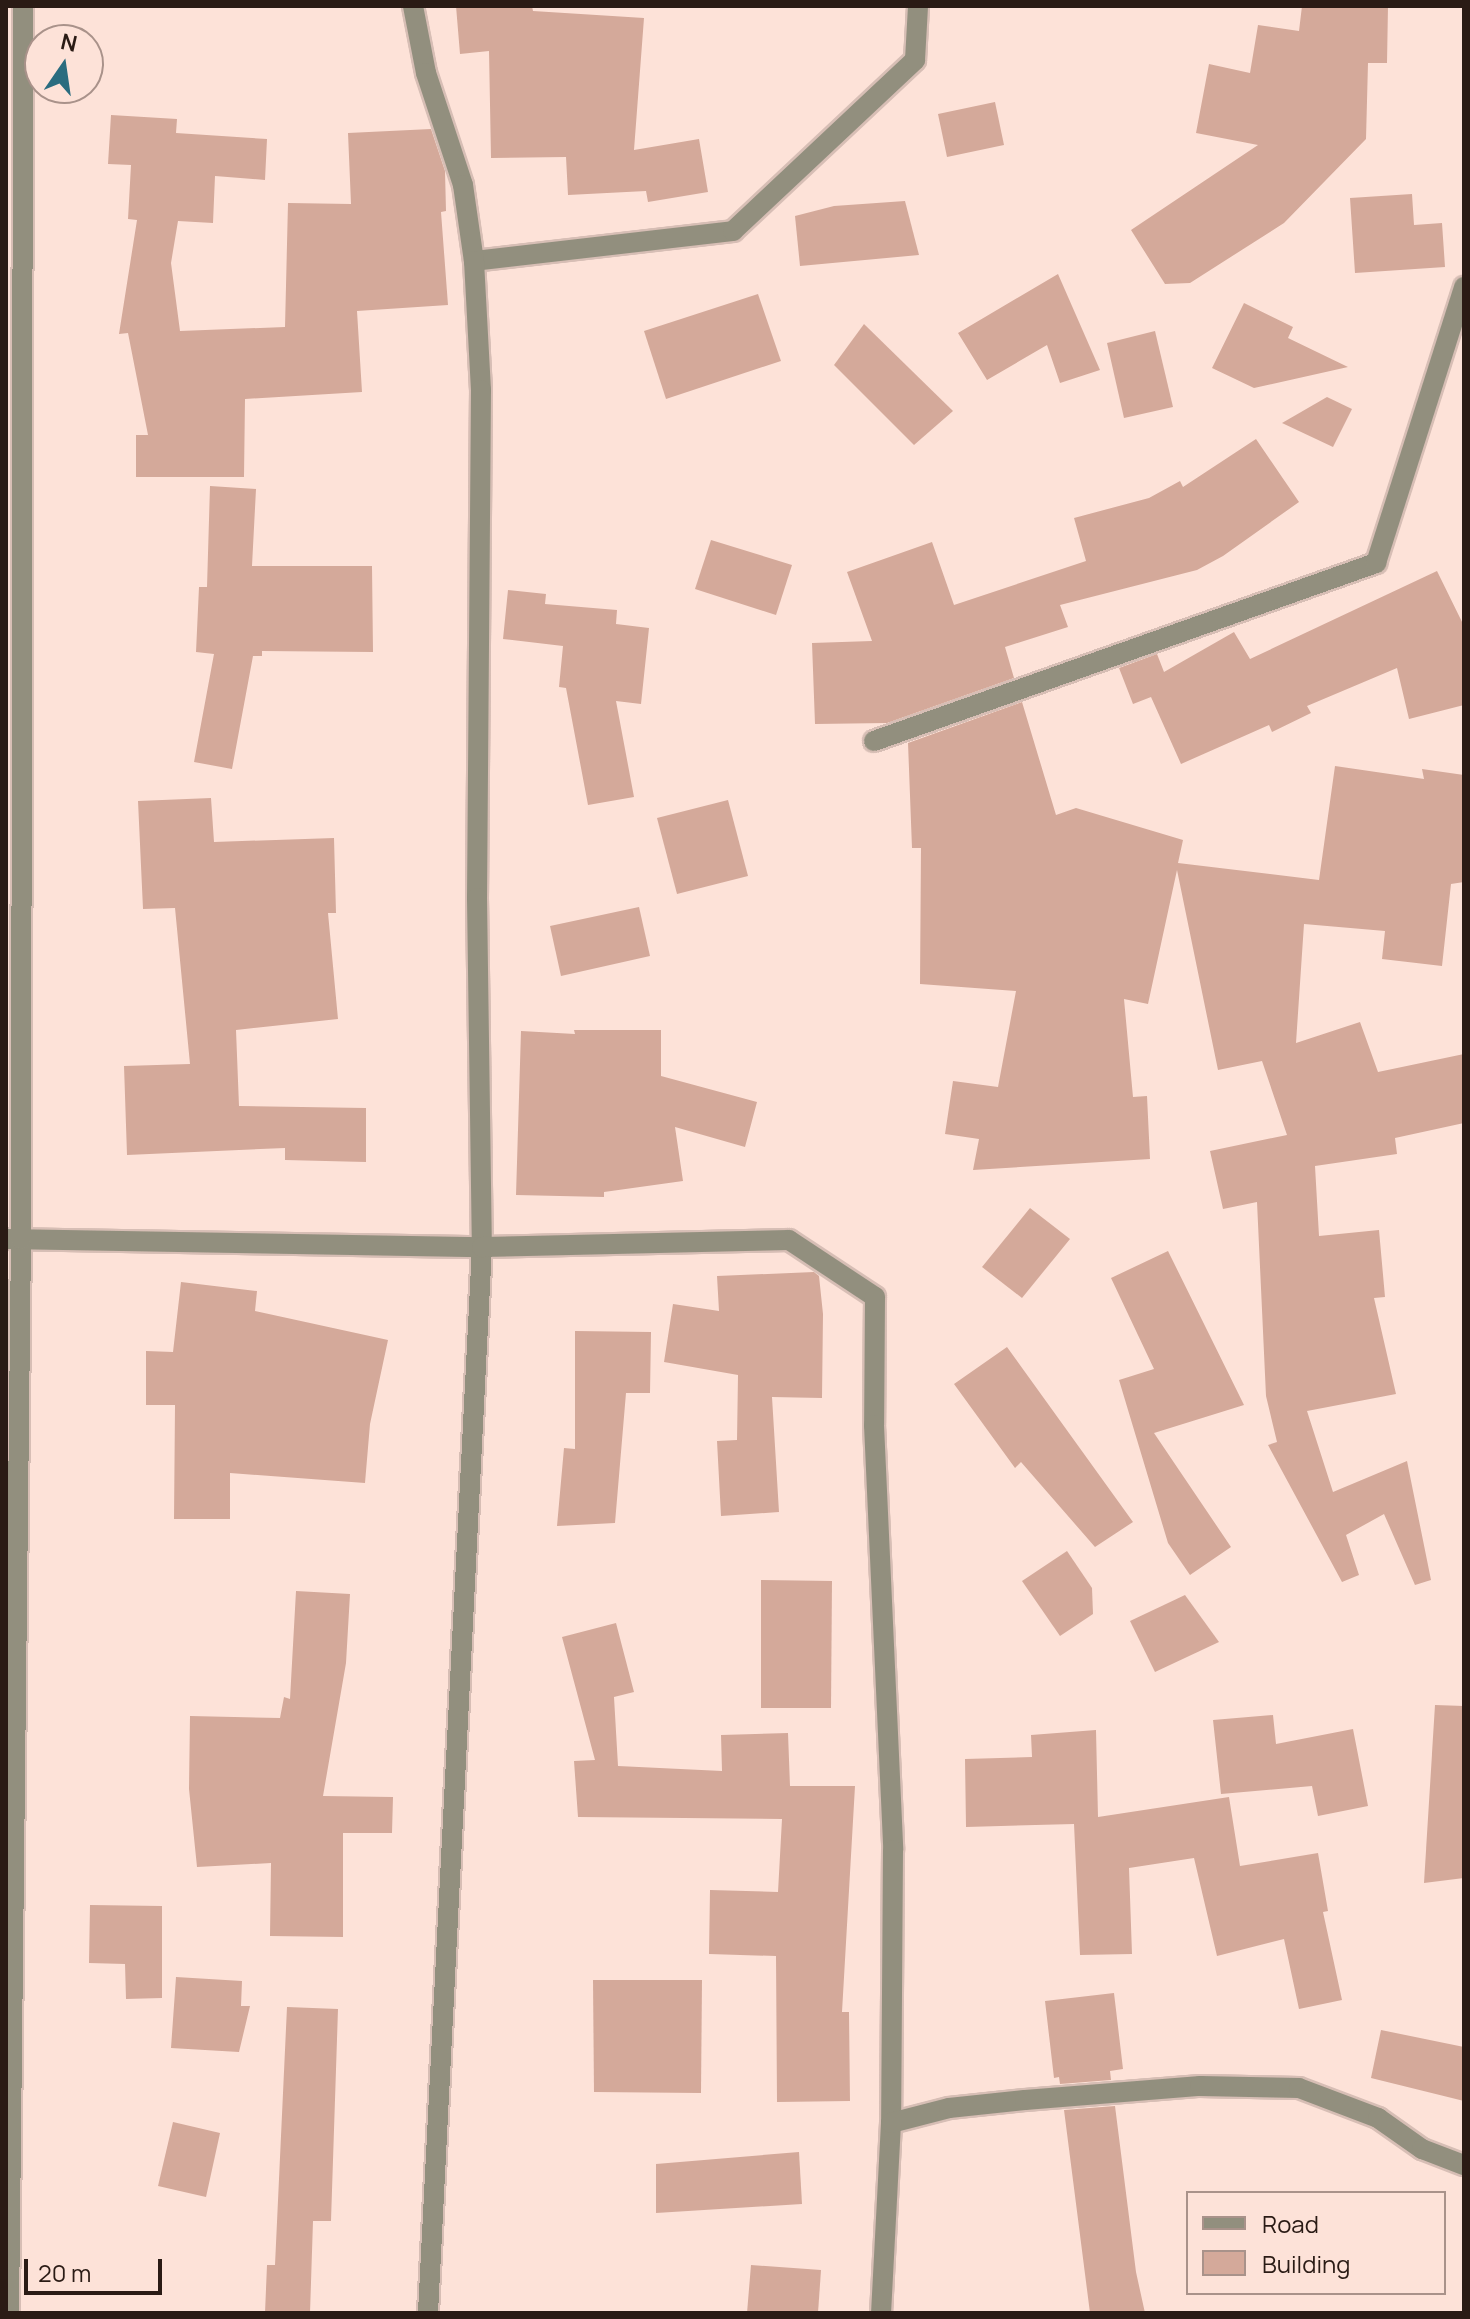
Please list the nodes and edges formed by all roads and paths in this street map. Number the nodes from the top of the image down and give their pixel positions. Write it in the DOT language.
graph roads {
  1 [pos="23,6"];
  2 [pos="413,6"];
  3 [pos="918,6"];
  4 [pos="474,261"];
  5 [pos="1464,287"];
  6 [pos="874,741"];
  7 [pos="14,1239"];
  8 [pos="482,1247"];
  9 [pos="891,2123"];
  10 [pos="1464,2165"];
  11 [pos="9,2313"];
  12 [pos="428,2313"];
  13 [pos="881,2313"];
  1 -- 7 [label="street"];
  2 -- 4 [label="street"];
  3 -- 4 [label="street"];
  4 -- 8 [label="street"];
  5 -- 6 [label="street"];
  7 -- 8 [label="street"];
  7 -- 11 [label="street"];
  8 -- 9 [label="street"];
  8 -- 12 [label="street"];
  9 -- 10 [label="street"];
  9 -- 13 [label="street"];
}
